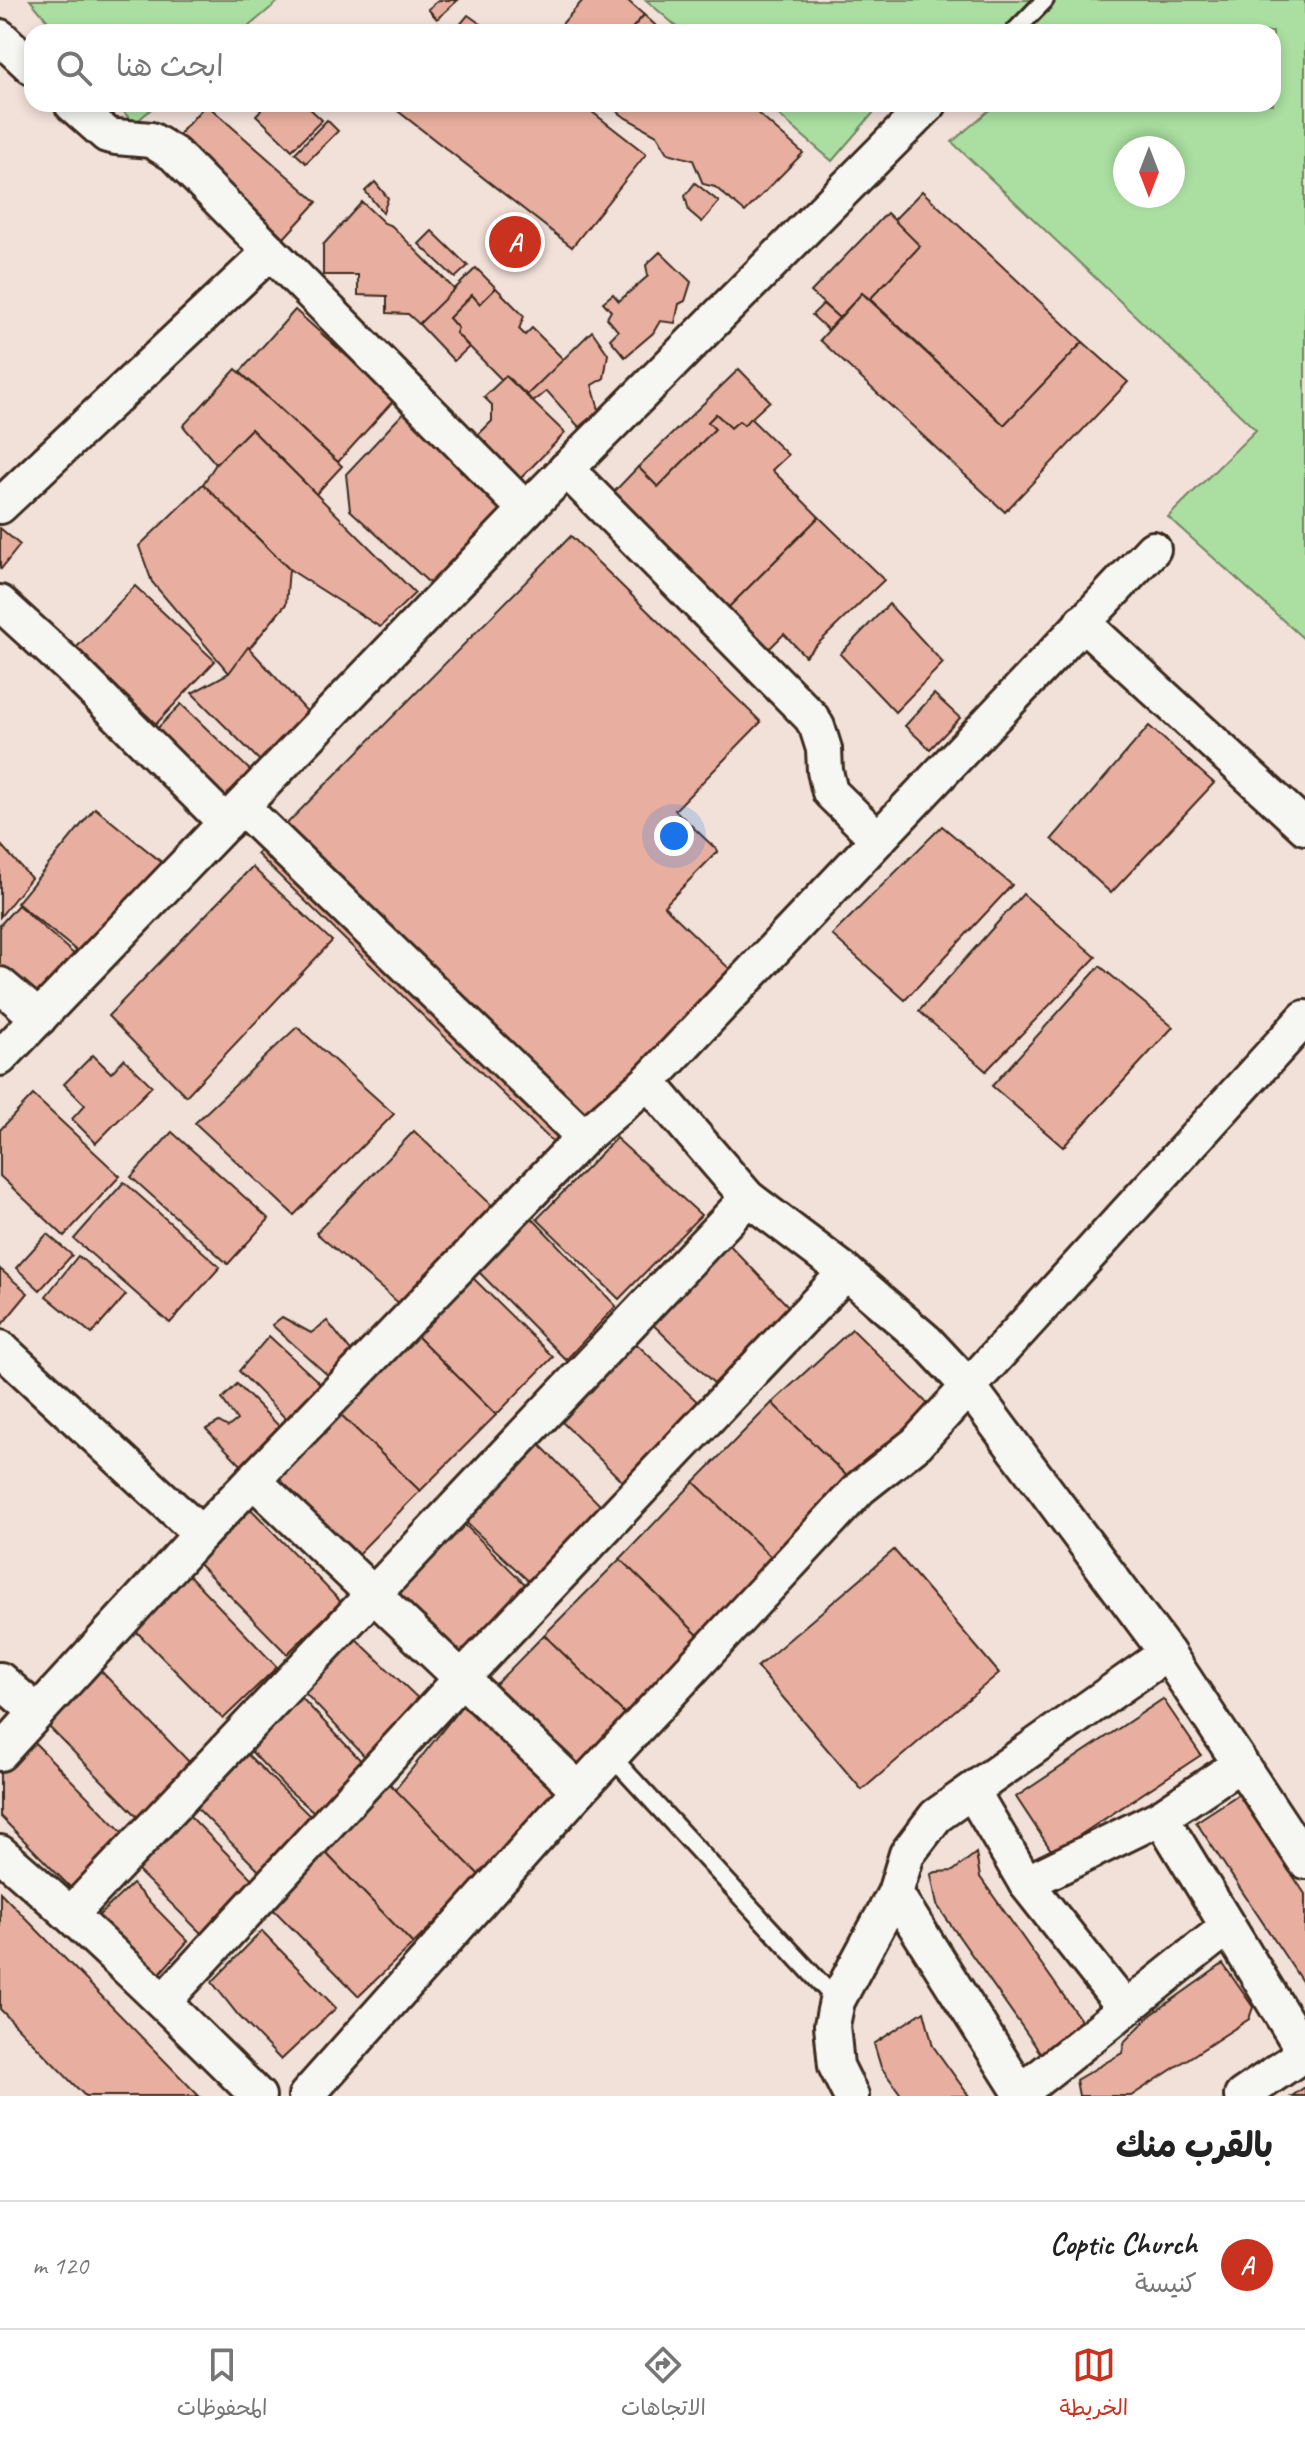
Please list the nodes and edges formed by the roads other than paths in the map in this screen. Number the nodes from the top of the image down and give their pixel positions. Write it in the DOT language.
graph roads {
  1 [pos="1045,0"];
  2 [pos="1022,24"];
  3 [pos="0,37"];
  4 [pos="24,60"];
  5 [pos="81,112"];
  6 [pos="921,112"];
  7 [pos="270,252"];
  8 [pos="566,469"];
  9 [pos="0,506"];
  10 [pos="526,510"];
  11 [pos="1153,549"];
  12 [pos="0,603"];
  13 [pos="1082,622"];
  14 [pos="234,815"];
  15 [pos="1305,827"];
  16 [pos="877,838"];
  17 [pos="0,985"];
  18 [pos="39,1018"];
  19 [pos="1305,1018"];
  20 [pos="0,1058"];
  21 [pos="648,1082"];
  22 [pos="584,1137"];
  23 [pos="748,1198"];
  24 [pos="846,1272"];
  25 [pos="0,1348"];
  26 [pos="969,1387"];
  27 [pos="253,1480"];
  28 [pos="201,1534"];
  29 [pos="372,1593"];
  30 [pos="1167,1653"];
  31 [pos="462,1678"];
  32 [pos="0,1680"];
  33 [pos="37,1712"];
  34 [pos="0,1753"];
  35 [pos="611,1756"];
  36 [pos="1240,1764"];
  37 [pos="579,1790"];
  38 [pos="972,1791"];
  39 [pos="1161,1817"];
  40 [pos="0,1853"];
  41 [pos="1305,1861"];
  42 [pos="1026,1883"];
  43 [pos="895,1893"];
  44 [pos="71,1914"];
  45 [pos="1228,1927"];
  46 [pos="164,2001"];
  47 [pos="837,2001"];
  48 [pos="1124,2007"];
  49 [pos="1305,2053"];
  50 [pos="1022,2094"];
  51 [pos="258,2096"];
  52 [pos="306,2096"];
  53 [pos="851,2096"];
  54 [pos="1242,2096"];
  1 -- 2 [label="lane"];
  3 -- 4 [label="street"];
  5 -- 7 [label="street"];
  6 -- 8 [label="street"];
  7 -- 9 [label="street"];
  7 -- 10 [label="street"];
  8 -- 10 [label="street"];
  8 -- 16 [label="street"];
  10 -- 14 [label="street"];
  11 -- 13 [label="street"];
  12 -- 14 [label="street"];
  13 -- 15 [label="street"];
  13 -- 16 [label="street"];
  14 -- 18 [label="street"];
  14 -- 22 [label="street"];
  16 -- 21 [label="street"];
  17 -- 18 [label="street"];
  18 -- 20 [label="street"];
  19 -- 26 [label="street"];
  21 -- 22 [label="street"];
  21 -- 23 [label="street"];
  22 -- 27 [label="street"];
  23 -- 24 [label="street"];
  23 -- 29 [label="street"];
  24 -- 26 [label="street"];
  24 -- 31 [label="street"];
  25 -- 28 [label="street"];
  26 -- 30 [label="street"];
  26 -- 35 [label="street"];
  27 -- 28 [label="street"];
  27 -- 29 [label="street"];
  28 -- 33 [label="street"];
  29 -- 31 [label="street"];
  29 -- 44 [label="street"];
  30 -- 36 [label="street"];
  30 -- 38 [label="street"];
  31 -- 37 [label="street"];
  31 -- 46 [label="street"];
  32 -- 33 [label="street"];
  33 -- 34 [label="street"];
  35 -- 37 [label="street"];
  35 -- 47 [label="lane"];
  36 -- 39 [label="street"];
  36 -- 41 [label="street"];
  37 -- 52 [label="street"];
  38 -- 42 [label="street"];
  38 -- 43 [label="street"];
  39 -- 42 [label="street"];
  39 -- 45 [label="street"];
  40 -- 44 [label="street"];
  42 -- 48 [label="street"];
  43 -- 47 [label="street"];
  43 -- 50 [label="street"];
  44 -- 46 [label="street"];
  45 -- 48 [label="street"];
  45 -- 49 [label="street"];
  46 -- 51 [label="street"];
  47 -- 53 [label="street"];
  48 -- 50 [label="street"];
  49 -- 54 [label="street"];
}
